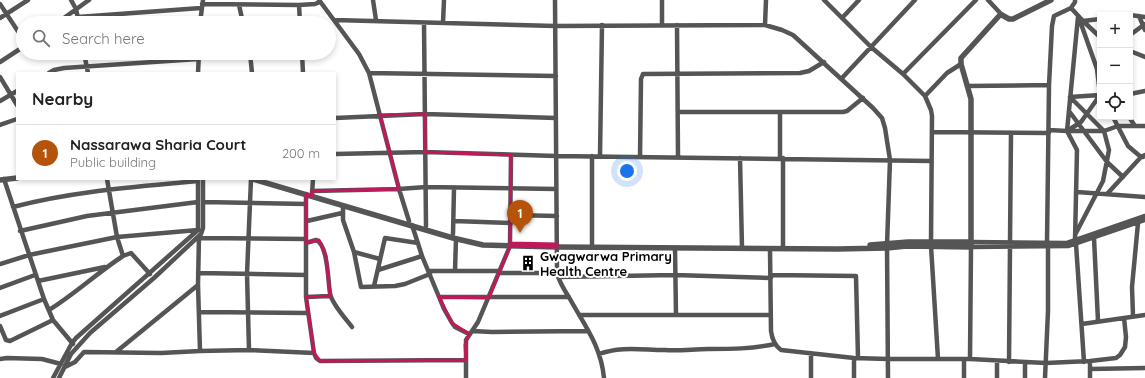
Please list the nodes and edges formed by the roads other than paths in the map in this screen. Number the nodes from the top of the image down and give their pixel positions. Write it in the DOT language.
graph roads {
  1 [pos="28,0"];
  2 [pos="71,0"];
  3 [pos="89,0"];
  4 [pos="373,0"];
  5 [pos="444,0"];
  6 [pos="555,0"];
  7 [pos="662,0"];
  8 [pos="766,0"];
  9 [pos="824,0"];
  10 [pos="859,0"];
  11 [pos="915,0"];
  12 [pos="976,0"];
  13 [pos="988,0"];
  14 [pos="1051,0"];
  15 [pos="1075,0"];
  16 [pos="320,1"];
  17 [pos="0,4"];
  18 [pos="202,4"];
  19 [pos="239,5"];
  20 [pos="299,5"];
  21 [pos="1071,8"];
  22 [pos="76,9"];
  23 [pos="8,14"];
  24 [pos="1002,15"];
  25 [pos="66,16"];
  26 [pos="78,16"];
  27 [pos="88,16"];
  28 [pos="201,16"];
  29 [pos="241,16"];
  30 [pos="300,16"];
  31 [pos="331,16"];
  32 [pos="1133,16"];
  33 [pos="1139,16"];
  34 [pos="1078,17"];
  35 [pos="1145,17"];
  36 [pos="0,18"];
  37 [pos="842,18"];
  38 [pos="1097,19"];
  39 [pos="336,20"];
  40 [pos="376,20"];
  41 [pos="1082,21"];
  42 [pos="336,23"];
  43 [pos="424,23"];
  44 [pos="443,23"];
  45 [pos="602,25"];
  46 [pos="662,25"];
  47 [pos="678,25"];
  48 [pos="765,25"];
  49 [pos="555,26"];
  50 [pos="1144,26"];
  51 [pos="16,27"];
  52 [pos="1133,33"];
  53 [pos="1097,34"];
  54 [pos="871,47"];
  55 [pos="16,52"];
  56 [pos="1133,52"];
  57 [pos="1145,57"];
  58 [pos="85,60"];
  59 [pos="182,60"];
  60 [pos="198,60"];
  61 [pos="251,60"];
  62 [pos="302,60"];
  63 [pos="0,62"];
  64 [pos="824,62"];
  65 [pos="961,64"];
  66 [pos="86,66"];
  67 [pos="1097,69"];
  68 [pos="51,72"];
  69 [pos="88,72"];
  70 [pos="198,72"];
  71 [pos="252,72"];
  72 [pos="303,72"];
  73 [pos="369,73"];
  74 [pos="424,74"];
  75 [pos="678,74"];
  76 [pos="903,74"];
  77 [pos="556,76"];
  78 [pos="0,77"];
  79 [pos="842,78"];
  80 [pos="1049,85"];
  81 [pos="967,86"];
  82 [pos="1145,91"];
  83 [pos="16,92"];
  84 [pos="1133,93"];
  85 [pos="1097,94"];
  86 [pos="11,95"];
  87 [pos="925,96"];
  88 [pos="1070,97"];
  89 [pos="863,98"];
  90 [pos="1097,99"];
  91 [pos="0,101"];
  92 [pos="16,103"];
  93 [pos="678,112"];
  94 [pos="780,112"];
  95 [pos="1069,112"];
  96 [pos="425,114"];
  97 [pos="1087,114"];
  98 [pos="380,115"];
  99 [pos="336,118"];
  100 [pos="556,118"];
  101 [pos="16,119"];
  102 [pos="1115,120"];
  103 [pos="1130,120"];
  104 [pos="1079,124"];
  105 [pos="0,125"];
  106 [pos="1145,125"];
  107 [pos="1118,126"];
  108 [pos="1135,126"];
  109 [pos="1067,131"];
  110 [pos="1083,131"];
  111 [pos="1104,131"];
  112 [pos="932,132"];
  113 [pos="1049,132"];
  114 [pos="971,133"];
  115 [pos="1011,133"];
  116 [pos="425,152"];
  117 [pos="390,153"];
  118 [pos="336,154"];
  119 [pos="511,155"];
  120 [pos="556,156"];
  121 [pos="592,156"];
  122 [pos="600,156"];
  123 [pos="1144,156"];
  124 [pos="640,157"];
  125 [pos="678,157"];
  126 [pos="740,158"];
  127 [pos="782,158"];
  128 [pos="890,160"];
  129 [pos="931,161"];
  130 [pos="1106,162"];
  131 [pos="1123,177"];
  132 [pos="16,178"];
  133 [pos="1,180"];
  134 [pos="107,180"];
  135 [pos="200,180"];
  136 [pos="252,180"];
  137 [pos="256,180"];
  138 [pos="268,180"];
  139 [pos="313,180"];
  140 [pos="426,187"];
  141 [pos="454,188"];
  142 [pos="511,188"];
  143 [pos="109,189"];
  144 [pos="399,189"];
  145 [pos="556,189"];
  146 [pos="1077,192"];
  147 [pos="312,193"];
  148 [pos="1097,193"];
  149 [pos="306,194"];
  150 [pos="1107,194"];
  151 [pos="1145,197"];
  152 [pos="201,202"];
  153 [pos="250,202"];
  154 [pos="306,204"];
  155 [pos="343,206"];
  156 [pos="13,207"];
  157 [pos="113,213"];
  158 [pos="342,213"];
  159 [pos="511,215"];
  160 [pos="557,216"];
  161 [pos="1145,216"];
  162 [pos="1145,220"];
  163 [pos="307,221"];
  164 [pos="454,221"];
  165 [pos="1138,222"];
  166 [pos="410,223"];
  167 [pos="511,223"];
  168 [pos="426,226"];
  169 [pos="198,230"];
  170 [pos="20,231"];
  171 [pos="1076,233"];
  172 [pos="455,236"];
  173 [pos="117,237"];
  174 [pos="198,237"];
  175 [pos="249,238"];
  176 [pos="1094,238"];
  177 [pos="1084,239"];
  178 [pos="306,241"];
  179 [pos="1076,242"];
  180 [pos="418,243"];
  181 [pos="510,244"];
  182 [pos="592,244"];
  183 [pos="931,244"];
  184 [pos="971,245"];
  185 [pos="1010,245"];
  186 [pos="1047,245"];
  187 [pos="557,246"];
  188 [pos="783,246"];
  189 [pos="887,246"];
  190 [pos="742,247"];
  191 [pos="676,248"];
  192 [pos="770,249"];
  193 [pos="354,252"];
  194 [pos="29,255"];
  195 [pos="123,256"];
  196 [pos="422,256"];
  197 [pos="380,259"];
  198 [pos="0,264"];
  199 [pos="106,267"];
  200 [pos="378,270"];
  201 [pos="455,271"];
  202 [pos="499,272"];
  203 [pos="198,273"];
  204 [pos="429,273"];
  205 [pos="150,274"];
  206 [pos="247,274"];
  207 [pos="35,275"];
  208 [pos="306,275"];
  209 [pos="558,275"];
  210 [pos="675,275"];
  211 [pos="770,276"];
  212 [pos="38,281"];
  213 [pos="198,285"];
  214 [pos="374,286"];
  215 [pos="0,288"];
  216 [pos="330,296"];
  217 [pos="306,297"];
  218 [pos="439,297"];
  219 [pos="569,297"];
  220 [pos="489,298"];
  221 [pos="44,299"];
  222 [pos="49,310"];
  223 [pos="199,312"];
  224 [pos="248,312"];
  225 [pos="308,313"];
  226 [pos="579,315"];
  227 [pos="676,315"];
  228 [pos="770,315"];
  229 [pos="1145,315"];
  230 [pos="0,316"];
  231 [pos="1133,316"];
  232 [pos="1124,318"];
  233 [pos="53,320"];
  234 [pos="1098,321"];
  235 [pos="1082,324"];
  236 [pos="0,326"];
  237 [pos="352,327"];
  238 [pos="588,331"];
  239 [pos="470,333"];
  240 [pos="72,343"];
  241 [pos="775,344"];
  242 [pos="77,348"];
  243 [pos="200,350"];
  244 [pos="249,350"];
  245 [pos="116,352"];
  246 [pos="314,352"];
  247 [pos="811,353"];
  248 [pos="599,354"];
  249 [pos="856,358"];
  250 [pos="0,359"];
  251 [pos="888,359"];
  252 [pos="938,359"];
  253 [pos="964,359"];
  254 [pos="970,359"];
  255 [pos="466,360"];
  256 [pos="997,360"];
  257 [pos="1090,361"];
  258 [pos="1009,362"];
  259 [pos="1084,362"];
  260 [pos="1025,363"];
  261 [pos="1046,363"];
  262 [pos="63,366"];
  263 [pos="1145,368"];
  264 [pos="1090,369"];
  265 [pos="53,378"];
  266 [pos="59,378"];
  267 [pos="466,378"];
  268 [pos="604,378"];
  269 [pos="811,378"];
  270 [pos="854,378"];
  271 [pos="888,378"];
  272 [pos="964,378"];
  273 [pos="997,378"];
  274 [pos="1025,378"];
  275 [pos="1045,378"];
  276 [pos="1090,378"];
  1 -- 23 [label="street"];
  2 -- 22 [label="street"];
  3 -- 22 [label="street"];
  4 -- 40 [label="street"];
  5 -- 44 [label="street"];
  6 -- 49 [label="street"];
  7 -- 46 [label="street"];
  8 -- 48 [label="street"];
  9 -- 37 [label="street"];
  10 -- 37 [label="street"];
  11 -- 54 [label="street"];
  12 -- 76 [label="street"];
  13 -- 24 [label="street"];
  14 -- 24 [label="street"];
  15 -- 21 [label="street"];
  16 -- 20 [label="street"];
  16 -- 31 [label="street"];
  17 -- 23 [label="street"];
  18 -- 19 [label="street"];
  18 -- 27 [label="street"];
  18 -- 28 [label="street"];
  19 -- 20 [label="street"];
  19 -- 29 [label="street"];
  20 -- 30 [label="street"];
  21 -- 34 [label="street"];
  21 -- 80 [label="street"];
  22 -- 25 [label="street"];
  22 -- 26 [label="street"];
  23 -- 36 [label="street"];
  23 -- 51 [label="street"];
  24 -- 65 [label="street"];
  32 -- 33 [label="street"];
  33 -- 35 [label="street"];
  33 -- 50 [label="street"];
  34 -- 41 [label="street"];
  34 -- 67 [label="street"];
  34 -- 88 [label="street"];
  37 -- 54 [label="street"];
  38 -- 41 [label="street"];
  39 -- 40 [label="street"];
  40 -- 43 [label="street"];
  41 -- 53 [label="street"];
  42 -- 73 [label="street"];
  43 -- 44 [label="street"];
  43 -- 74 [label="street"];
  44 -- 49 [label="street"];
  45 -- 46 [label="street"];
  45 -- 49 [label="street"];
  45 -- 122 [label="street"];
  46 -- 47 [label="street"];
  47 -- 48 [label="street"];
  47 -- 75 [label="street"];
  48 -- 64 [label="street"];
  49 -- 77 [label="street"];
  50 -- 52 [label="street"];
  54 -- 76 [label="street"];
  54 -- 79 [label="street"];
  55 -- 63 [label="street"];
  56 -- 57 [label="street"];
  58 -- 66 [label="street"];
  59 -- 66 [label="street"];
  60 -- 70 [label="street"];
  61 -- 71 [label="street"];
  62 -- 72 [label="street"];
  64 -- 75 [label="street"];
  64 -- 79 [label="street"];
  65 -- 81 [label="street"];
  65 -- 87 [label="street"];
  66 -- 68 [label="street"];
  66 -- 69 [label="street"];
  73 -- 74 [label="street"];
  73 -- 98 [label="street"];
  74 -- 77 [label="street"];
  74 -- 96 [label="street"];
  75 -- 93 [label="street"];
  75 -- 124 [label="street"];
  76 -- 87 [label="street"];
  77 -- 100 [label="street"];
  78 -- 86 [label="street"];
  79 -- 89 [label="street"];
  80 -- 81 [label="street"];
  80 -- 113 [label="street"];
  81 -- 114 [label="street"];
  82 -- 84 [label="street"];
  83 -- 86 [label="street"];
  85 -- 88 [label="street"];
  86 -- 91 [label="street"];
  86 -- 92 [label="street"];
  87 -- 112 [label="street"];
  88 -- 95 [label="street"];
  88 -- 97 [label="street"];
  89 -- 94 [label="street"];
  89 -- 128 [label="street"];
  90 -- 97 [label="street"];
  93 -- 94 [label="street"];
  93 -- 125 [label="street"];
  94 -- 127 [label="street"];
  95 -- 104 [label="street"];
  95 -- 109 [label="street"];
  96 -- 98 [label="street"];
  96 -- 100 [label="street"];
  96 -- 116 [label="street"];
  97 -- 104 [label="street"];
  97 -- 111 [label="street"];
  98 -- 99 [label="street"];
  98 -- 117 [label="street"];
  100 -- 120 [label="street"];
  101 -- 105 [label="street"];
  102 -- 107 [label="street"];
  103 -- 108 [label="street"];
  104 -- 109 [label="street"];
  104 -- 110 [label="street"];
  106 -- 108 [label="street"];
  107 -- 108 [label="street"];
  107 -- 111 [label="street"];
  107 -- 123 [label="street"];
  109 -- 110 [label="street"];
  109 -- 113 [label="street"];
  109 -- 146 [label="street"];
  110 -- 111 [label="street"];
  110 -- 130 [label="street"];
  111 -- 130 [label="street"];
  112 -- 114 [label="street"];
  112 -- 129 [label="street"];
  113 -- 115 [label="street"];
  113 -- 186 [label="street"];
  114 -- 115 [label="street"];
  114 -- 184 [label="street"];
  115 -- 185 [label="street"];
  116 -- 117 [label="street"];
  116 -- 119 [label="street"];
  116 -- 140 [label="street"];
  117 -- 118 [label="street"];
  117 -- 144 [label="street"];
  119 -- 120 [label="street"];
  119 -- 142 [label="street"];
  120 -- 121 [label="street"];
  120 -- 145 [label="street"];
  121 -- 122 [label="street"];
  121 -- 182 [label="street"];
  122 -- 124 [label="street"];
  123 -- 131 [label="street"];
  124 -- 125 [label="street"];
  125 -- 126 [label="street"];
  126 -- 127 [label="street"];
  126 -- 190 [label="street"];
  127 -- 128 [label="street"];
  127 -- 188 [label="street"];
  128 -- 129 [label="street"];
  128 -- 189 [label="street"];
  129 -- 183 [label="street"];
  130 -- 131 [label="street"];
  130 -- 148 [label="street"];
  131 -- 150 [label="street"];
  132 -- 133 [label="street"];
  133 -- 156 [label="street"];
  134 -- 143 [label="street"];
  135 -- 143 [label="street"];
  135 -- 152 [label="street"];
  136 -- 153 [label="street"];
  137 -- 149 [label="street"];
  138 -- 147 [label="street"];
  139 -- 147 [label="street"];
  140 -- 141 [label="street"];
  140 -- 144 [label="street"];
  140 -- 168 [label="street"];
  141 -- 142 [label="street"];
  141 -- 164 [label="street"];
  142 -- 145 [label="street"];
  142 -- 159 [label="street"];
  143 -- 156 [label="street"];
  143 -- 157 [label="street"];
  144 -- 147 [label="street"];
  144 -- 166 [label="street"];
  145 -- 160 [label="street"];
  146 -- 148 [label="street"];
  146 -- 171 [label="street"];
  147 -- 149 [label="street"];
  147 -- 155 [label="street"];
  147 -- 166 [label="street"];
  148 -- 150 [label="street"];
  148 -- 171 [label="street"];
  149 -- 154 [label="street"];
  150 -- 151 [label="street"];
  152 -- 153 [label="street"];
  152 -- 157 [label="street"];
  152 -- 169 [label="street"];
  152 -- 174 [label="street"];
  153 -- 154 [label="street"];
  153 -- 175 [label="street"];
  154 -- 163 [label="street"];
  155 -- 158 [label="street"];
  155 -- 166 [label="street"];
  156 -- 170 [label="street"];
  157 -- 170 [label="street"];
  157 -- 173 [label="street"];
  158 -- 163 [label="street"];
  158 -- 193 [label="street"];
  159 -- 160 [label="street"];
  159 -- 167 [label="street"];
  160 -- 187 [label="street"];
  161 -- 177 [label="street"];
  162 -- 165 [label="street"];
  163 -- 178 [label="street"];
  164 -- 167 [label="street"];
  164 -- 172 [label="street"];
  165 -- 176 [label="street"];
  165 -- 231 [label="street"];
  166 -- 168 [label="street"];
  166 -- 172 [label="street"];
  166 -- 180 [label="street"];
  167 -- 181 [label="street"];
  168 -- 172 [label="street"];
  169 -- 173 [label="street"];
  169 -- 205 [label="street"];
  170 -- 194 [label="street"];
  171 -- 179 [label="street"];
  172 -- 181 [label="street"];
  172 -- 201 [label="street"];
  173 -- 194 [label="street"];
  173 -- 195 [label="street"];
  174 -- 175 [label="street"];
  174 -- 203 [label="street"];
  174 -- 242 [label="street"];
  175 -- 178 [label="street"];
  175 -- 206 [label="street"];
  176 -- 177 [label="street"];
  176 -- 234 [label="street"];
  177 -- 179 [label="street"];
  178 -- 208 [label="street"];
  178 -- 216 [label="street"];
  179 -- 186 [label="street"];
  179 -- 235 [label="street"];
  180 -- 196 [label="street"];
  180 -- 197 [label="street"];
  181 -- 187 [label="street"];
  181 -- 202 [label="street"];
  182 -- 187 [label="street"];
  182 -- 190 [label="street"];
  183 -- 184 [label="street"];
  183 -- 189 [label="street"];
  183 -- 252 [label="street"];
  184 -- 185 [label="street"];
  184 -- 254 [label="street"];
  185 -- 186 [label="street"];
  185 -- 258 [label="street"];
  186 -- 261 [label="street"];
  187 -- 191 [label="street"];
  187 -- 209 [label="street"];
  188 -- 189 [label="street"];
  188 -- 190 [label="street"];
  189 -- 192 [label="street"];
  189 -- 251 [label="street"];
  190 -- 191 [label="street"];
  190 -- 192 [label="street"];
  191 -- 210 [label="street"];
  192 -- 211 [label="street"];
  193 -- 197 [label="street"];
  193 -- 214 [label="street"];
  194 -- 198 [label="street"];
  194 -- 207 [label="street"];
  195 -- 199 [label="street"];
  195 -- 205 [label="street"];
  196 -- 200 [label="street"];
  196 -- 204 [label="street"];
  197 -- 200 [label="street"];
  199 -- 212 [label="street"];
  199 -- 222 [label="street"];
  200 -- 214 [label="street"];
  201 -- 202 [label="street"];
  201 -- 204 [label="street"];
  202 -- 209 [label="street"];
  202 -- 220 [label="street"];
  203 -- 206 [label="street"];
  203 -- 213 [label="street"];
  204 -- 214 [label="street"];
  204 -- 218 [label="street"];
  205 -- 240 [label="street"];
  206 -- 208 [label="street"];
  206 -- 224 [label="street"];
  207 -- 212 [label="street"];
  207 -- 215 [label="street"];
  208 -- 217 [label="street"];
  209 -- 210 [label="street"];
  209 -- 219 [label="street"];
  210 -- 211 [label="street"];
  210 -- 227 [label="street"];
  211 -- 228 [label="street"];
  211 -- 249 [label="street"];
  212 -- 221 [label="street"];
  213 -- 223 [label="street"];
  213 -- 245 [label="street"];
  216 -- 217 [label="street"];
  216 -- 237 [label="street"];
  217 -- 225 [label="street"];
  218 -- 220 [label="street"];
  218 -- 239 [label="street"];
  219 -- 220 [label="street"];
  219 -- 226 [label="street"];
  220 -- 239 [label="street"];
  221 -- 222 [label="street"];
  221 -- 230 [label="street"];
  222 -- 233 [label="street"];
  223 -- 224 [label="street"];
  223 -- 243 [label="street"];
  224 -- 225 [label="street"];
  224 -- 244 [label="street"];
  225 -- 246 [label="street"];
  226 -- 227 [label="street"];
  226 -- 238 [label="street"];
  227 -- 228 [label="street"];
  228 -- 241 [label="street"];
  229 -- 231 [label="street"];
  231 -- 232 [label="street"];
  232 -- 234 [label="street"];
  232 -- 257 [label="street"];
  233 -- 236 [label="street"];
  233 -- 240 [label="street"];
  234 -- 235 [label="street"];
  235 -- 259 [label="street"];
  238 -- 239 [label="street"];
  238 -- 248 [label="street"];
  239 -- 255 [label="street"];
  240 -- 242 [label="street"];
  240 -- 262 [label="street"];
  241 -- 247 [label="street"];
  241 -- 248 [label="street"];
  242 -- 262 [label="street"];
  243 -- 244 [label="street"];
  243 -- 245 [label="street"];
  244 -- 246 [label="street"];
  245 -- 262 [label="street"];
  246 -- 255 [label="street"];
  247 -- 249 [label="street"];
  247 -- 269 [label="street"];
  248 -- 268 [label="street"];
  249 -- 251 [label="street"];
  249 -- 270 [label="street"];
  250 -- 262 [label="street"];
  251 -- 252 [label="street"];
  251 -- 271 [label="street"];
  252 -- 253 [label="street"];
  253 -- 254 [label="street"];
  253 -- 272 [label="street"];
  254 -- 256 [label="street"];
  255 -- 267 [label="street"];
  256 -- 258 [label="street"];
  256 -- 273 [label="street"];
  257 -- 259 [label="street"];
  257 -- 264 [label="street"];
  258 -- 260 [label="street"];
  259 -- 261 [label="street"];
  260 -- 261 [label="street"];
  260 -- 274 [label="street"];
  261 -- 275 [label="street"];
  262 -- 265 [label="street"];
  262 -- 266 [label="street"];
  263 -- 264 [label="street"];
  264 -- 276 [label="street"];
}
